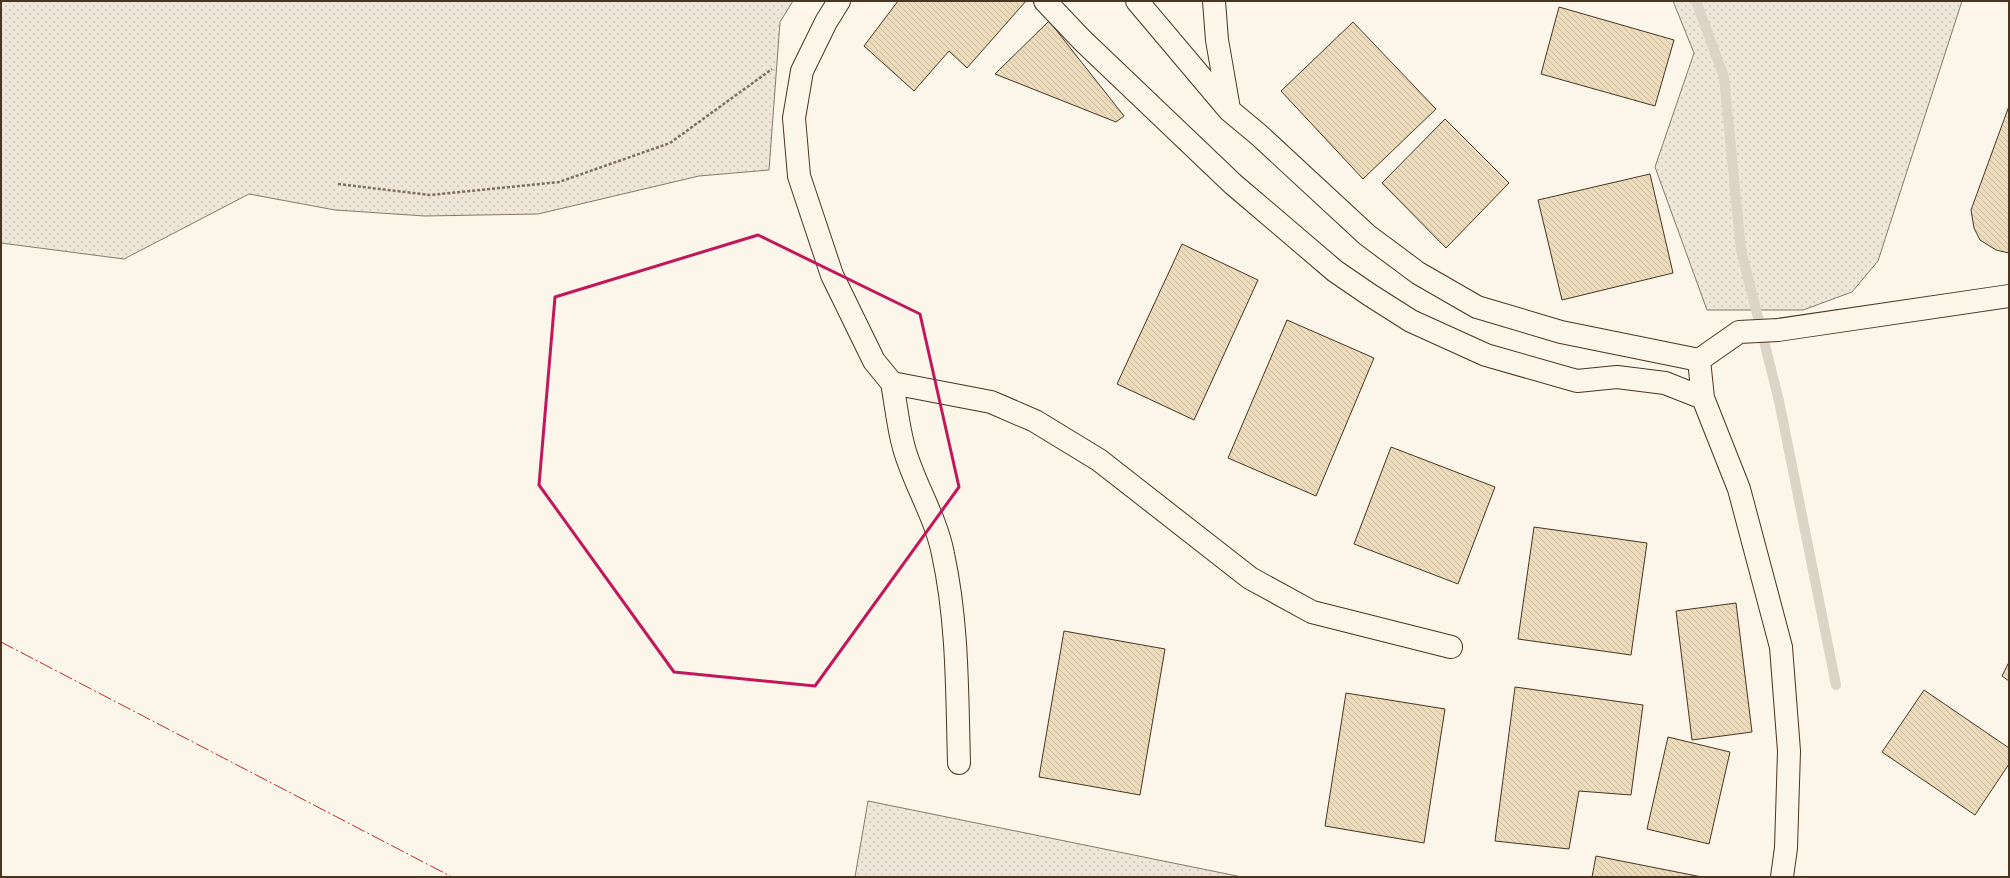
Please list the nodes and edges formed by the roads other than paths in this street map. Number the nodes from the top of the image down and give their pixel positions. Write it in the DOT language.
graph roads {
  1 [pos="839,1"];
  2 [pos="1045,1"];
  3 [pos="1136,1"];
  4 [pos="1214,1"];
  5 [pos="1229,110"];
  6 [pos="2009,296"];
  7 [pos="1699,360"];
  8 [pos="892,383"];
  9 [pos="1703,398"];
  10 [pos="1451,648"];
  11 [pos="959,762"];
  12 [pos="1782,877"];
  1 -- 8 [label="street"];
  2 -- 9 [label="street"];
  3 -- 5 [label="street"];
  4 -- 5 [label="street"];
  5 -- 7 [label="street"];
  6 -- 7 [label="street"];
  7 -- 9 [label="street"];
  8 -- 10 [label="street"];
  8 -- 11 [label="street"];
  9 -- 12 [label="street"];
}
